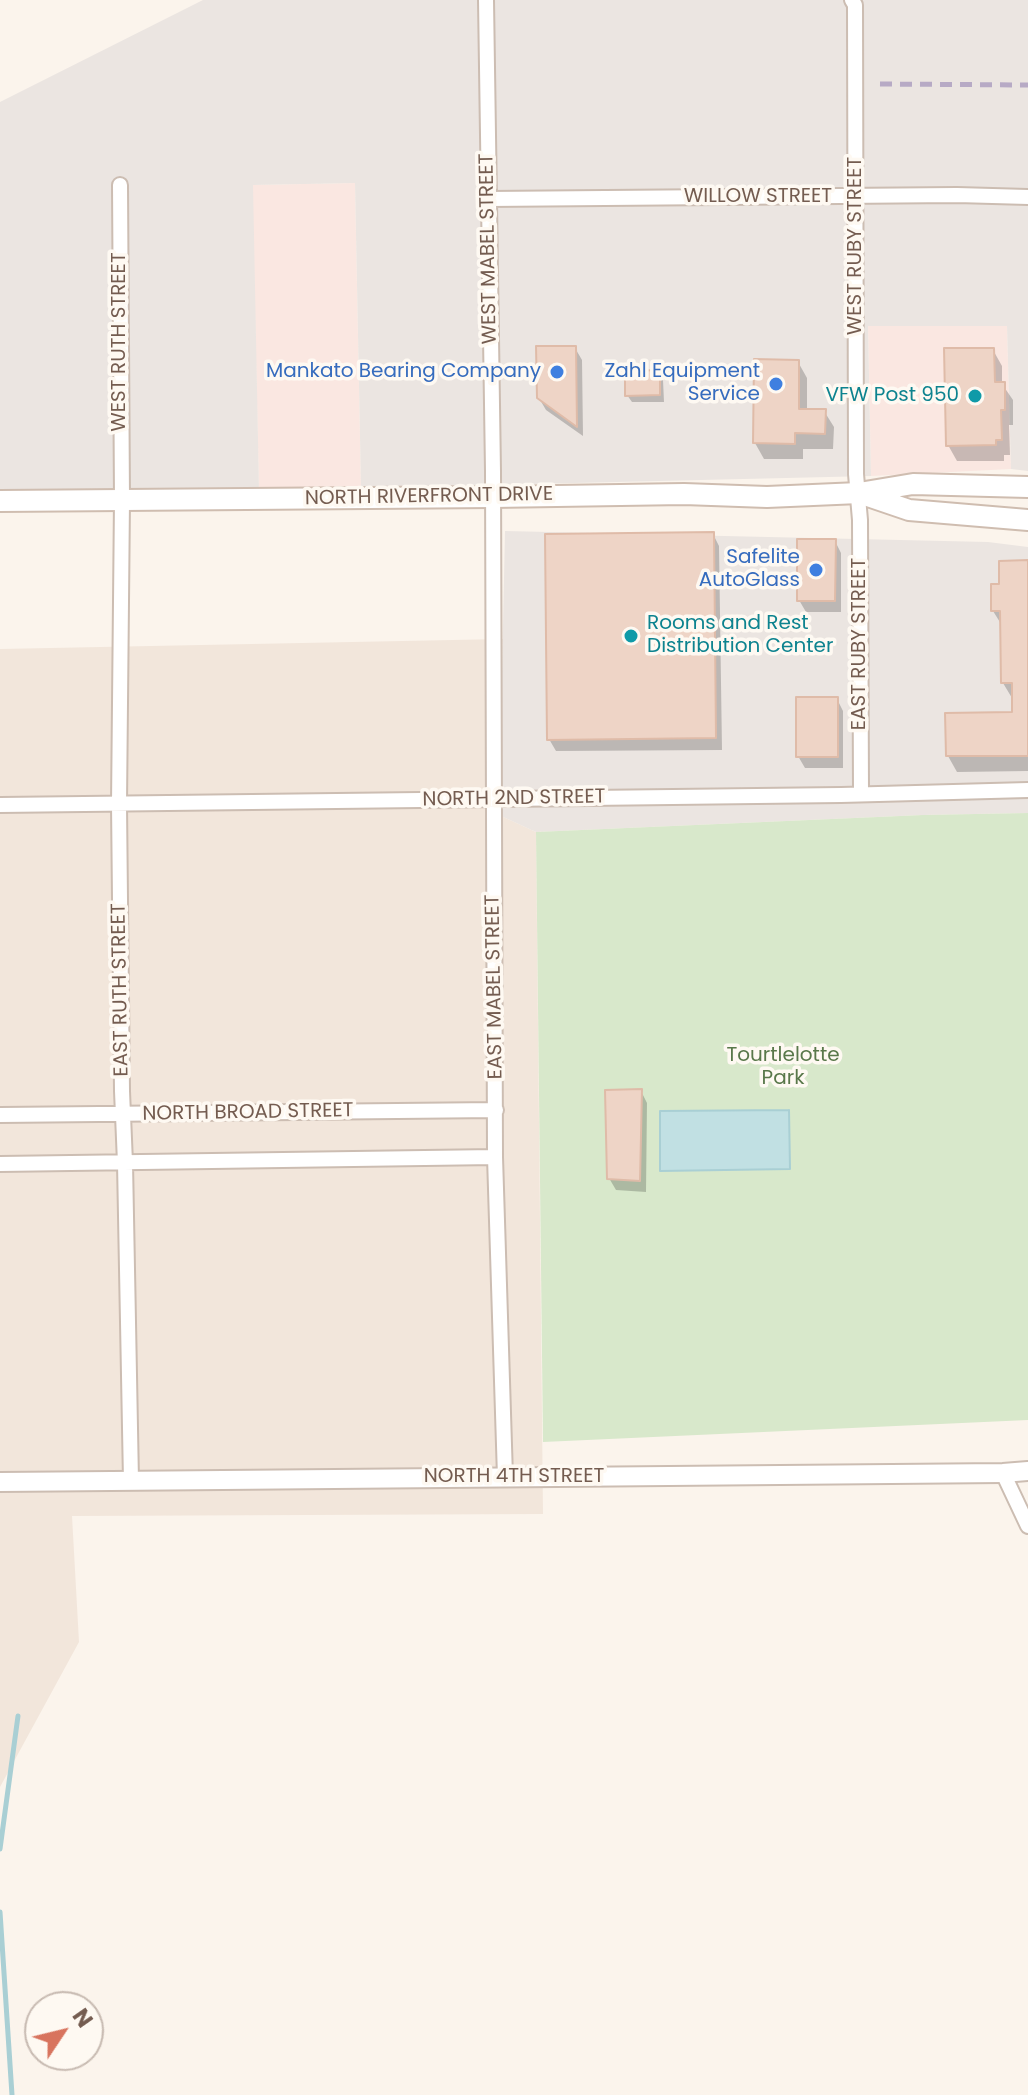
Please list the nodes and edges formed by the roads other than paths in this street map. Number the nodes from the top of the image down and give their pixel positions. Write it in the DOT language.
graph roads {
  1 [pos="486,0"];
  2 [pos="852,0"];
  3 [pos="120,185"];
  4 [pos="855,196"];
  5 [pos="1028,197"];
  6 [pos="488,199"];
  7 [pos="1028,487"];
  8 [pos="859,493"];
  9 [pos="493,497"];
  10 [pos="122,500"];
  11 [pos="0,501"];
  12 [pos="1028,520"];
  13 [pos="1028,790"];
  14 [pos="861,794"];
  15 [pos="493,799"];
  16 [pos="119,804"];
  17 [pos="0,805"];
  18 [pos="496,1110"];
  19 [pos="123,1114"];
  20 [pos="0,1115"];
  21 [pos="495,1157"];
  22 [pos="125,1163"];
  23 [pos="0,1164"];
  24 [pos="1028,1471"];
  25 [pos="1003,1473"];
  26 [pos="505,1477"];
  27 [pos="131,1481"];
  28 [pos="0,1482"];
  29 [pos="1028,1526"];
  1 -- 6 [label="street, WEST MABEL STREET"];
  2 -- 4 [label="street, WEST RUBY STREET"];
  3 -- 10 [label="street, WEST RUTH STREET"];
  4 -- 5 [label="street, WILLOW STREET"];
  4 -- 6 [label="street, WILLOW STREET"];
  4 -- 8 [label="street, WEST RUBY STREET"];
  6 -- 9 [label="street, WEST MABEL STREET"];
  7 -- 8 [label="main road, NORTH RIVERFRONT DRIVE"];
  8 -- 9 [label="main road, NORTH RIVERFRONT DRIVE"];
  8 -- 12 [label="main road, NORTH RIVERFRONT DRIVE"];
  8 -- 14 [label="street, EAST RUBY STREET"];
  9 -- 10 [label="main road, NORTH RIVERFRONT DRIVE"];
  9 -- 15 [label="street, EAST MABEL STREET"];
  10 -- 11 [label="main road, NORTH RIVERFRONT DRIVE"];
  10 -- 16 [label="street, EAST RUTH STREET"];
  13 -- 14 [label="street, NORTH 2ND STREET"];
  14 -- 15 [label="street, NORTH 2ND STREET"];
  15 -- 16 [label="street, NORTH 2ND STREET"];
  15 -- 18 [label="street, EAST MABEL STREET"];
  16 -- 17 [label="street, NORTH 2ND STREET"];
  16 -- 19 [label="street, EAST RUTH STREET"];
  18 -- 19 [label="street, NORTH BROAD STREET"];
  18 -- 21 [label="street, EAST MABEL STREET"];
  19 -- 20 [label="street, NORTH BROAD STREET"];
  19 -- 22 [label="street, EAST RUTH STREET"];
  21 -- 22 [label="street"];
  21 -- 26 [label="street, EAST MABEL STREET"];
  22 -- 23 [label="street"];
  22 -- 27 [label="street, EAST RUTH STREET"];
  24 -- 25 [label="street, NORTH 4TH STREET"];
  25 -- 26 [label="street, NORTH 4TH STREET"];
  25 -- 29 [label="street"];
  26 -- 27 [label="street, NORTH 4TH STREET"];
  27 -- 28 [label="street, NORTH 4TH STREET"];
}
